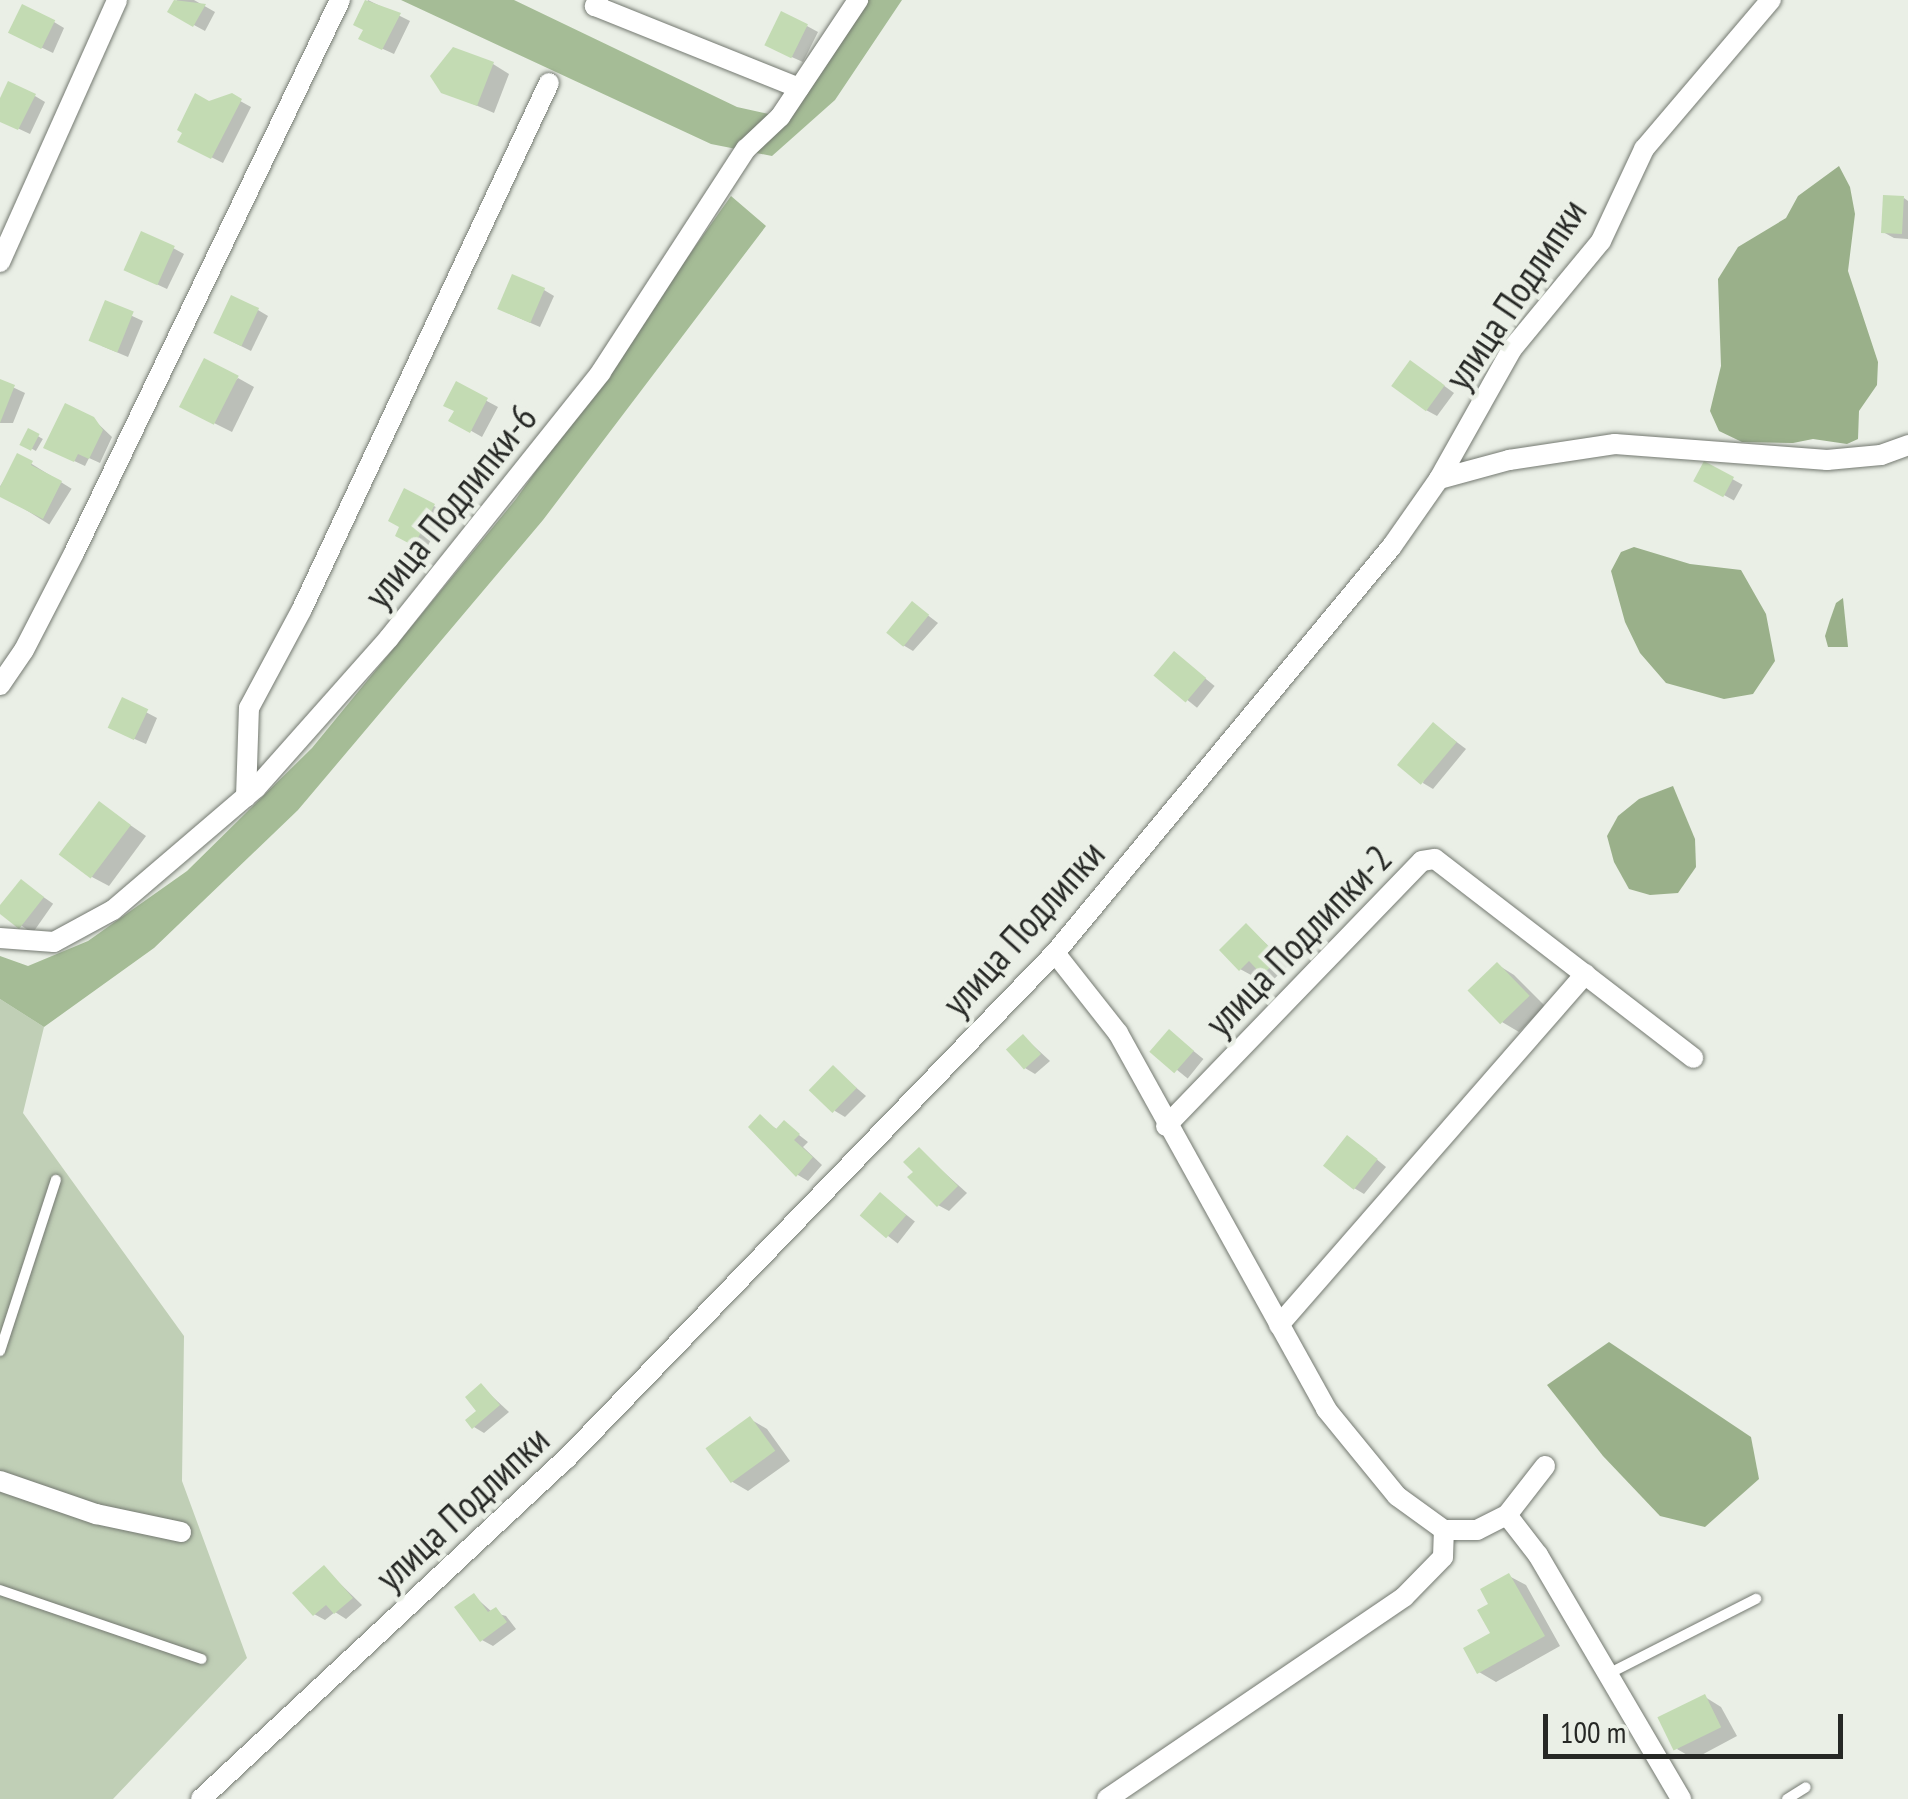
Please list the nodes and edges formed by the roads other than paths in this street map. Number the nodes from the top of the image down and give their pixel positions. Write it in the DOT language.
graph roads {
  1 [pos="118,0"];
  2 [pos="340,0"];
  3 [pos="858,0"];
  4 [pos="1771,0"];
  5 [pos="592,2"];
  6 [pos="549,83"];
  7 [pos="799,88"];
  8 [pos="0,262"];
  9 [pos="1908,445"];
  10 [pos="1439,480"];
  11 [pos="0,685"];
  12 [pos="246,796"];
  13 [pos="0,938"];
  14 [pos="1055,952"];
  15 [pos="1585,974"];
  16 [pos="1693,1058"];
  17 [pos="1166,1126"];
  18 [pos="56,1180"];
  19 [pos="1279,1325"];
  20 [pos="0,1350"];
  21 [pos="1546,1466"];
  22 [pos="0,1480"];
  23 [pos="1508,1515"];
  24 [pos="1444,1530"];
  25 [pos="182,1532"];
  26 [pos="0,1590"];
  27 [pos="1756,1599"];
  28 [pos="200,1660"];
  29 [pos="1610,1673"];
  30 [pos="1806,1786"];
  31 [pos="201,1799"];
  32 [pos="1107,1799"];
  33 [pos="1681,1799"];
  34 [pos="1787,1799"];
  1 -- 8 [label="street"];
  2 -- 11 [label="street"];
  3 -- 7 [label="street, улица Подлипки-6"];
  4 -- 10 [label="street, улица Подлипки"];
  5 -- 7 [label="street"];
  6 -- 12 [label="street"];
  7 -- 12 [label="street, улица Подлипки-6"];
  9 -- 10 [label="street"];
  10 -- 14 [label="street, улица Подлипки"];
  12 -- 13 [label="street, улица Подлипки-6"];
  14 -- 17 [label="street"];
  14 -- 31 [label="street, улица Подлипки"];
  15 -- 16 [label="street, улица Подлипки-2"];
  15 -- 17 [label="street, улица Подлипки-2"];
  15 -- 19 [label="street"];
  17 -- 19 [label="street"];
  18 -- 20 [label="lane"];
  19 -- 24 [label="street"];
  21 -- 23 [label="street"];
  22 -- 25 [label="street"];
  23 -- 24 [label="street"];
  23 -- 29 [label="street"];
  24 -- 32 [label="street"];
  26 -- 28 [label="lane"];
  27 -- 29 [label="lane"];
  29 -- 33 [label="street"];
  30 -- 34 [label="lane"];
}
